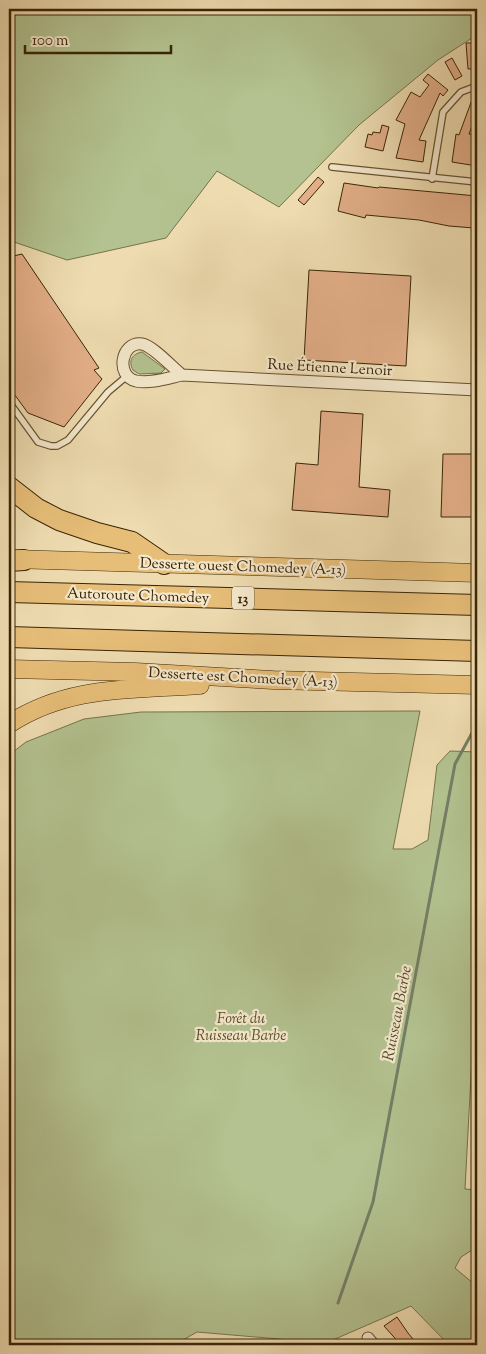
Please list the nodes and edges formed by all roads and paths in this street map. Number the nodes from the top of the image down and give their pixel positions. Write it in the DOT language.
graph roads {
  1 [pos="477,86"];
  2 [pos="332,167"];
  3 [pos="432,179"];
  4 [pos="477,182"];
  5 [pos="182,374"];
  6 [pos="127,376"];
  7 [pos="477,390"];
  8 [pos="9,402"];
  9 [pos="9,487"];
  10 [pos="14,560"];
  11 [pos="164,564"];
  12 [pos="477,573"];
  13 [pos="9,592"];
  14 [pos="477,605"];
  15 [pos="9,637"];
  16 [pos="477,651"];
  17 [pos="9,669"];
  18 [pos="273,680"];
  19 [pos="477,685"];
  20 [pos="9,724"];
  1 -- 3 [label="lane"];
  2 -- 3 [label="lane"];
  3 -- 4 [label="lane"];
  5 -- 6 [label="street, Rue Étienne Lenoir"];
  5 -- 6 [label="street"];
  5 -- 7 [label="street, Rue Étienne Lenoir"];
  6 -- 8 [label="lane"];
  9 -- 11 [label="highway"];
  10 -- 11 [label="main road, Desserte ouest Chomedey (A-13)"];
  11 -- 12 [label="main road, Desserte ouest Chomedey (A-13)"];
  13 -- 14 [label="highway, Autoroute Chomedey / 13"];
  15 -- 16 [label="highway"];
  17 -- 18 [label="main road, Desserte est Chomedey (A-13)"];
  18 -- 19 [label="main road, Desserte est Chomedey (A-13)"];
  18 -- 20 [label="main road"];
}
